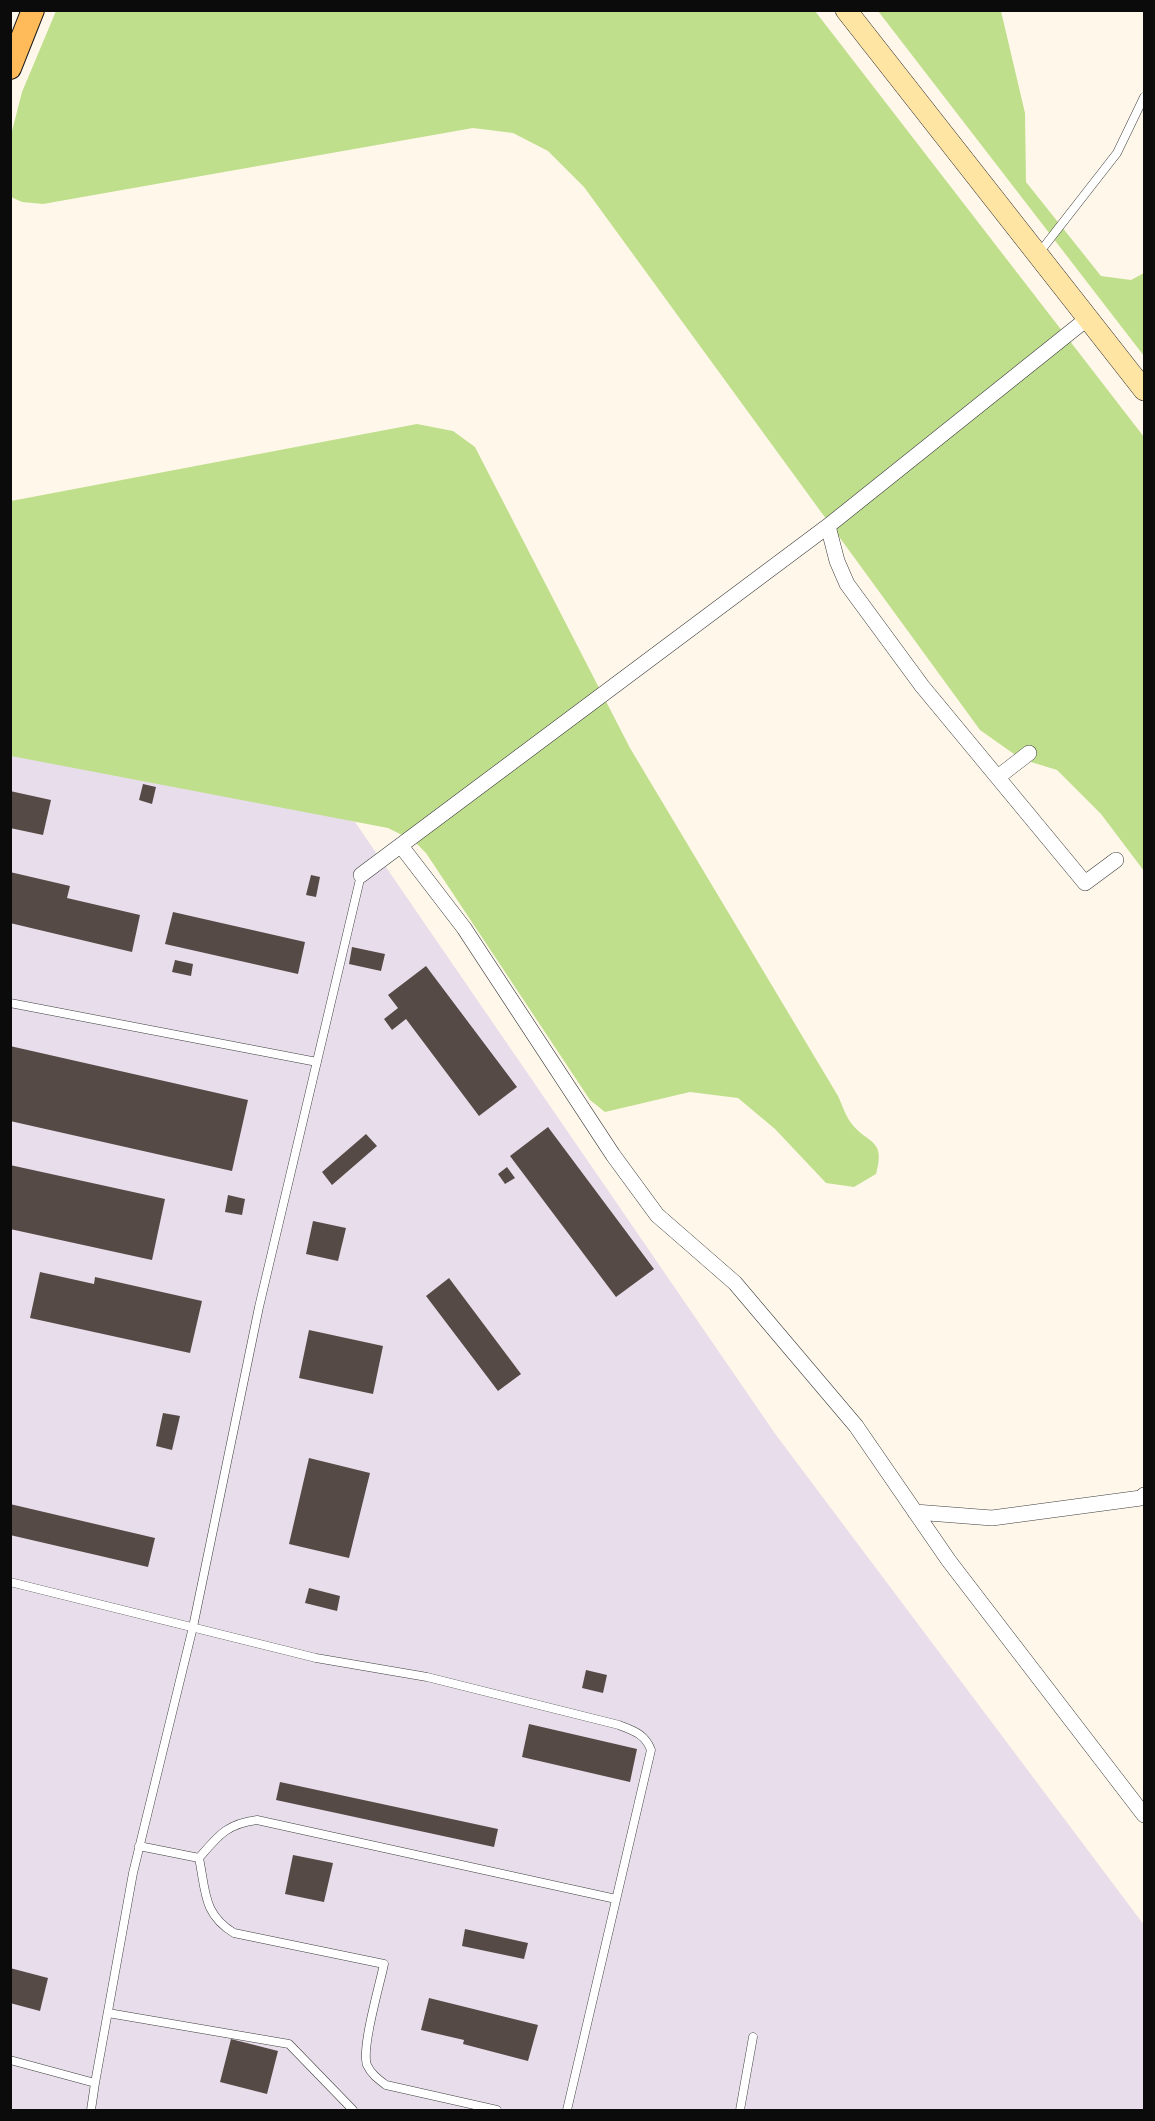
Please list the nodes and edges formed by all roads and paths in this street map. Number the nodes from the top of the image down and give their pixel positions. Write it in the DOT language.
graph roads {
  1 [pos="33,10"];
  2 [pos="846,10"];
  3 [pos="10,68"];
  4 [pos="1144,97"];
  5 [pos="1038,254"];
  6 [pos="1088,318"];
  7 [pos="1144,390"];
  8 [pos="828,526"];
  9 [pos="1029,753"];
  10 [pos="998,777"];
  11 [pos="401,846"];
  12 [pos="1116,860"];
  13 [pos="361,875"];
  14 [pos="10,1003"];
  15 [pos="317,1062"];
  16 [pos="1144,1495"];
  17 [pos="915,1512"];
  18 [pos="10,1582"];
  19 [pos="192,1627"];
  20 [pos="1144,1815"];
  21 [pos="139,1846"];
  22 [pos="199,1858"];
  23 [pos="616,1899"];
  24 [pos="108,2013"];
  25 [pos="753,2037"];
  26 [pos="10,2060"];
  27 [pos="95,2084"];
  28 [pos="91,2110"];
  29 [pos="353,2110"];
  30 [pos="497,2110"];
  31 [pos="567,2110"];
  32 [pos="740,2110"];
  1 -- 3 [label="main road"];
  2 -- 5 [label="main road"];
  4 -- 5 [label="lane"];
  5 -- 6 [label="main road"];
  6 -- 7 [label="main road"];
  6 -- 8 [label="street"];
  8 -- 10 [label="street"];
  8 -- 11 [label="street"];
  9 -- 10 [label="street"];
  10 -- 12 [label="street"];
  11 -- 13 [label="street"];
  11 -- 17 [label="street"];
  13 -- 15 [label="lane"];
  14 -- 15 [label="lane"];
  15 -- 19 [label="lane"];
  16 -- 17 [label="street"];
  17 -- 20 [label="street"];
  18 -- 19 [label="lane"];
  19 -- 21 [label="lane"];
  19 -- 23 [label="lane"];
  21 -- 22 [label="lane"];
  21 -- 24 [label="lane"];
  22 -- 23 [label="lane"];
  22 -- 30 [label="lane"];
  23 -- 31 [label="lane"];
  24 -- 27 [label="lane"];
  24 -- 29 [label="lane"];
  25 -- 32 [label="lane"];
  26 -- 27 [label="lane"];
  27 -- 28 [label="lane"];
}
